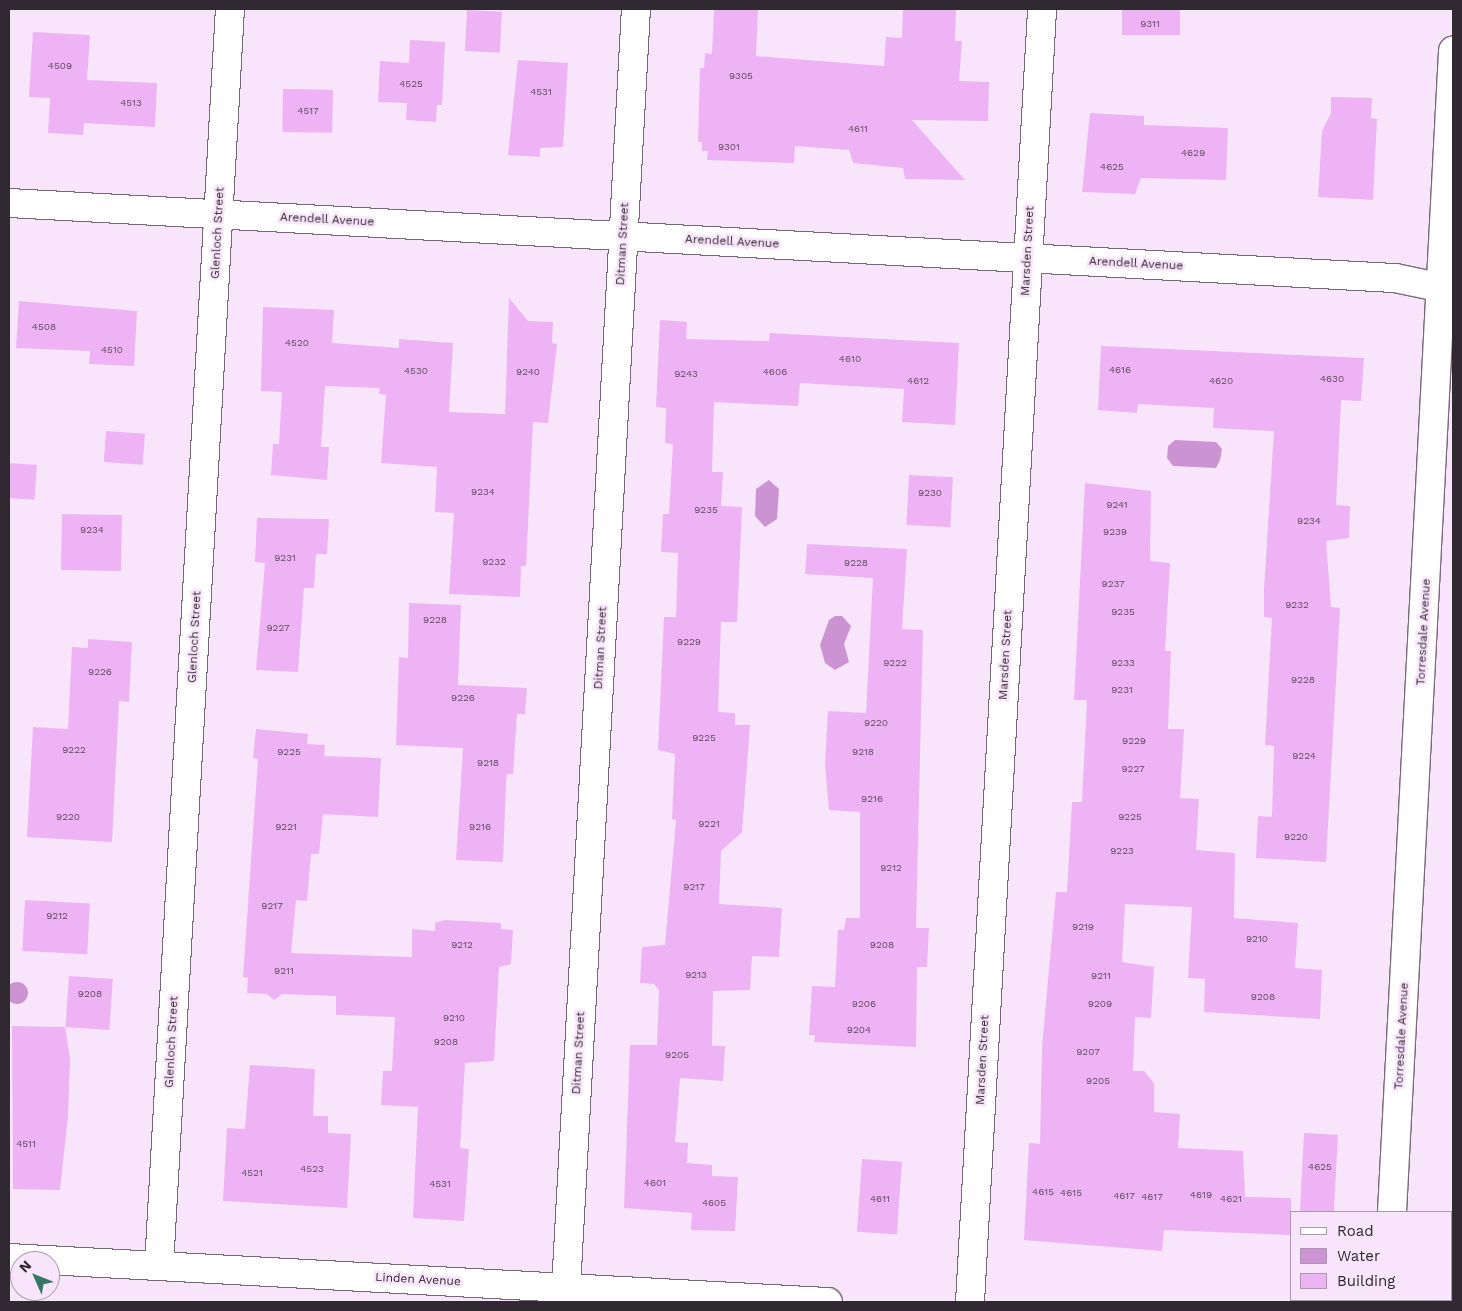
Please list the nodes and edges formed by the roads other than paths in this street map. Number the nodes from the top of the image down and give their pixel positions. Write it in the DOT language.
graph roads {
  1 [pos="230,9"];
  2 [pos="636,9"];
  3 [pos="1042,9"];
  4 [pos="1453,51"];
  5 [pos="9,203"];
  6 [pos="219,214"];
  7 [pos="624,236"];
  8 [pos="1028,258"];
  9 [pos="1448,288"];
  10 [pos="1392,1211"];
  11 [pos="9,1258"];
  12 [pos="158,1266"];
  13 [pos="566,1288"];
  14 [pos="828,1302"];
  15 [pos="970,1302"];
  1 -- 6 [label="street, Glenloch Street"];
  2 -- 7 [label="street, Ditman Street"];
  3 -- 8 [label="street, Marsden Street"];
  4 -- 9 [label="street, Torresdale Avenue"];
  5 -- 6 [label="street, Arendell Avenue"];
  6 -- 7 [label="street, Arendell Avenue"];
  6 -- 12 [label="street, Glenloch Street"];
  7 -- 8 [label="street, Arendell Avenue"];
  7 -- 13 [label="street, Ditman Street"];
  8 -- 9 [label="street, Arendell Avenue"];
  8 -- 15 [label="street, Marsden Street"];
  9 -- 10 [label="street, Torresdale Avenue"];
  11 -- 12 [label="street, Linden Avenue"];
  12 -- 13 [label="street, Linden Avenue"];
  13 -- 14 [label="street, Linden Avenue"];
}
